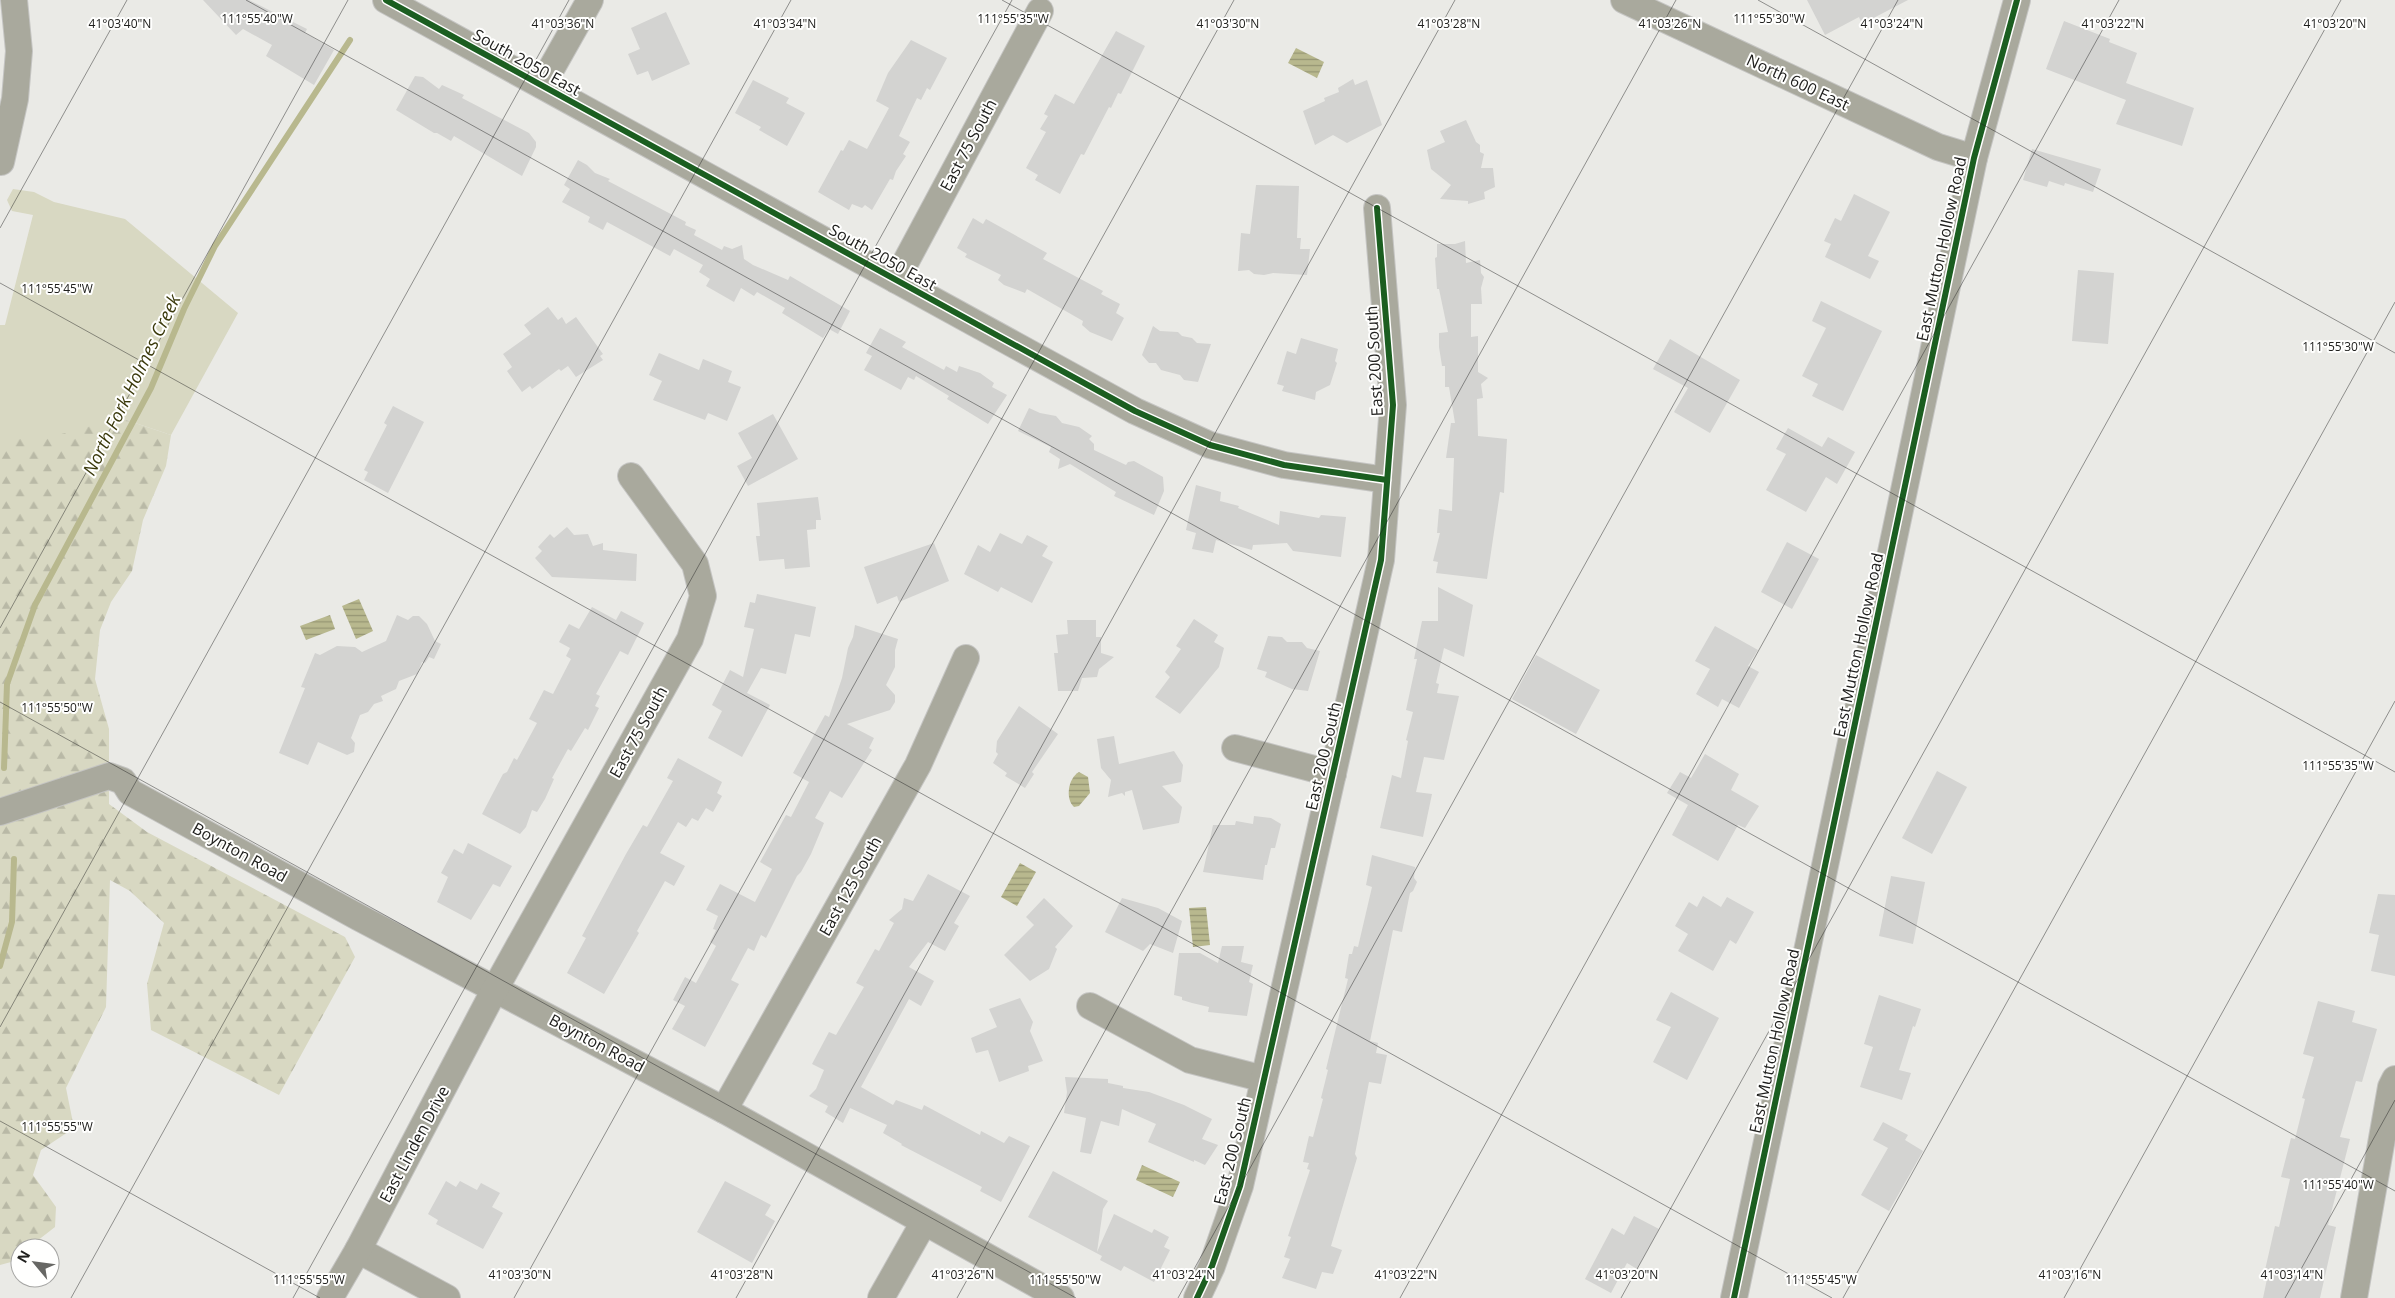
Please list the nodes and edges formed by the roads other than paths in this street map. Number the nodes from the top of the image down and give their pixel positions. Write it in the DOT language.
graph roads {
  1 [pos="14,0"];
  2 [pos="386,0"];
  3 [pos="590,0"];
  4 [pos="1624,0"];
  5 [pos="2017,0"];
  6 [pos="1040,11"];
  7 [pos="542,85"];
  8 [pos="1974,158"];
  9 [pos="2,162"];
  10 [pos="1377,208"];
  11 [pos="896,280"];
  12 [pos="631,476"];
  13 [pos="1387,480"];
  14 [pos="966,658"];
  15 [pos="1235,748"];
  16 [pos="1333,774"];
  17 [pos="0,812"];
  18 [pos="495,990"];
  19 [pos="1090,1006"];
  20 [pos="1264,1079"];
  21 [pos="2395,1079"];
  22 [pos="724,1110"];
  23 [pos="924,1222"];
  24 [pos="358,1250"];
  25 [pos="330,1298"];
  26 [pos="447,1298"];
  27 [pos="881,1298"];
  28 [pos="1061,1298"];
  29 [pos="1197,1298"];
  30 [pos="1734,1298"];
  31 [pos="2354,1298"];
  1 -- 9 [label="street"];
  2 -- 7 [label="street, South 2050 East"];
  3 -- 7 [label="street"];
  4 -- 8 [label="street, North 600 East"];
  5 -- 8 [label="street, East Mutton Hollow Road"];
  6 -- 11 [label="street, East 75 South"];
  7 -- 11 [label="street, South 2050 East"];
  8 -- 30 [label="street, East Mutton Hollow Road"];
  10 -- 13 [label="street, East 200 South"];
  11 -- 13 [label="street, South 2050 East"];
  12 -- 18 [label="street, East 75 South"];
  13 -- 16 [label="street, East 200 South"];
  14 -- 22 [label="street, East 125 South"];
  15 -- 16 [label="street"];
  16 -- 20 [label="street, East 200 South"];
  17 -- 18 [label="street, Boynton Road"];
  18 -- 22 [label="street, Boynton Road"];
  18 -- 24 [label="street, East Linden Drive"];
  19 -- 20 [label="street"];
  20 -- 29 [label="street, East 200 South"];
  21 -- 31 [label="street"];
  22 -- 23 [label="street, Boynton Road"];
  23 -- 27 [label="street"];
  23 -- 28 [label="street, Boynton Road"];
  24 -- 25 [label="street, East Linden Drive"];
  24 -- 26 [label="street"];
}
